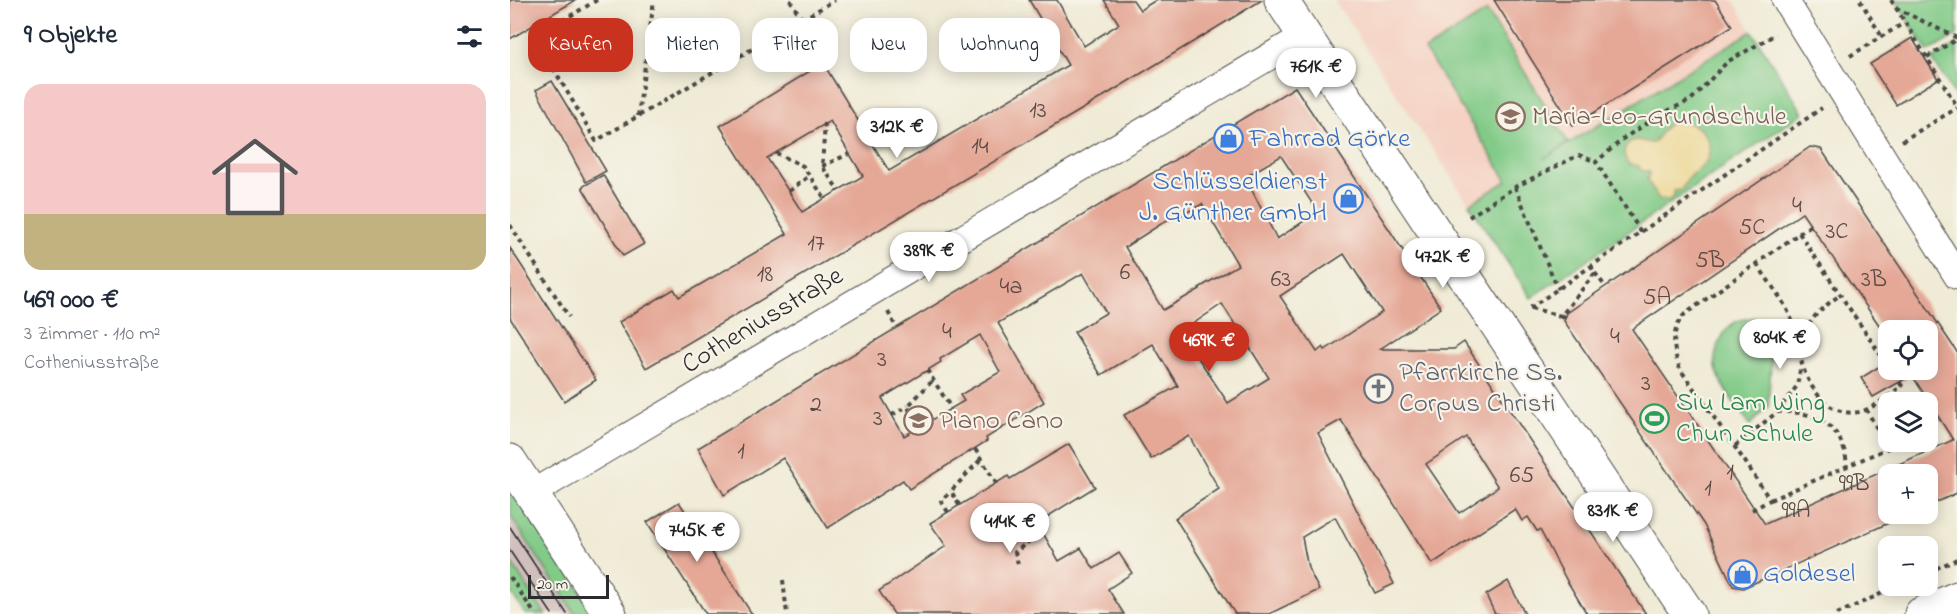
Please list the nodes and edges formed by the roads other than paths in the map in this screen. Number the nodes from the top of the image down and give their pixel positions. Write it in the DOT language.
graph roads {
  1 [pos="1281,0"];
  2 [pos="1791,10"];
  3 [pos="1304,36"];
  4 [pos="1957,276"];
  5 [pos="510,461"];
  6 [pos="532,494"];
  7 [pos="1957,598"];
  8 [pos="610,614"];
  9 [pos="1689,614"];
  10 [pos="1921,614"];
  1 -- 3 [label="street"];
  2 -- 4 [label="street"];
  3 -- 6 [label="street, Cotheniusstraße"];
  3 -- 9 [label="street"];
  5 -- 6 [label="street"];
  6 -- 8 [label="street"];
  7 -- 10 [label="street"];
}
